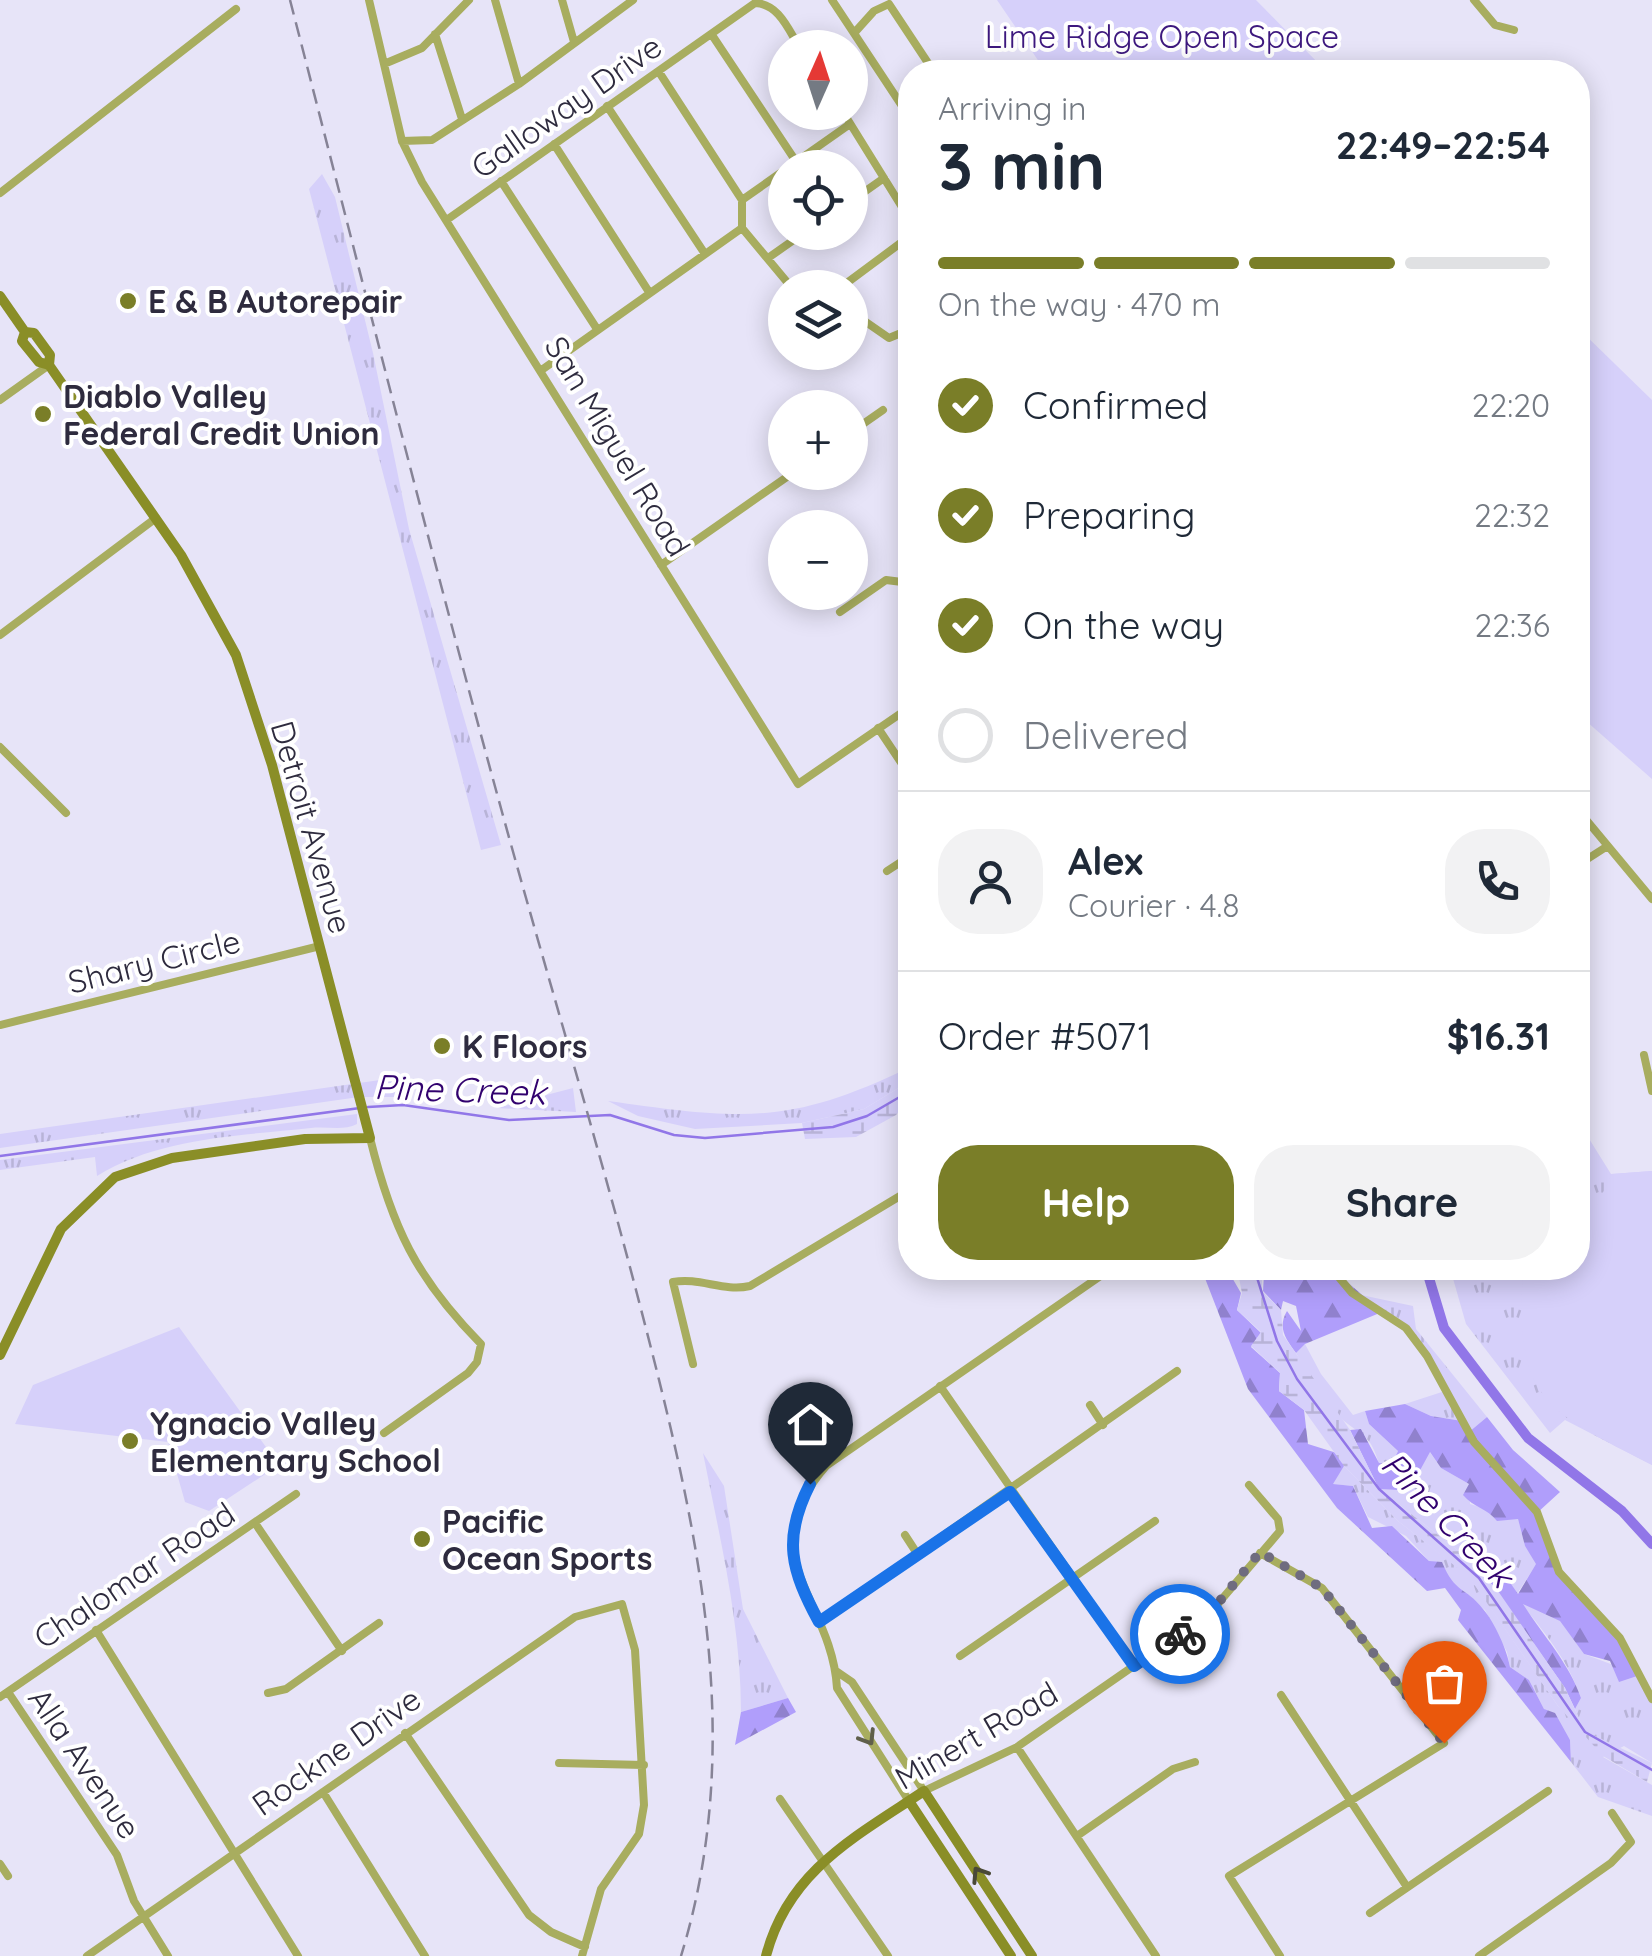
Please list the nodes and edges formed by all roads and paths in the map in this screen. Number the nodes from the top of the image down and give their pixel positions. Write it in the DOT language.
graph roads {
  1 [pos="369,0"];
  2 [pos="469,0"];
  3 [pos="495,0"];
  4 [pos="562,0"];
  5 [pos="609,0"];
  6 [pos="633,0"];
  7 [pos="832,0"];
  8 [pos="1474,0"];
  9 [pos="236,9"];
  10 [pos="620,9"];
  11 [pos="786,30"];
  12 [pos="855,30"];
  13 [pos="857,30"];
  14 [pos="1514,30"];
  15 [pos="435,34"];
  16 [pos="712,34"];
  17 [pos="574,42"];
  18 [pos="868,50"];
  19 [pos="926,60"];
  20 [pos="384,64"];
  21 [pos="659,72"];
  22 [pos="518,84"];
  23 [pos="898,99"];
  24 [pos="607,106"];
  25 [pos="462,119"];
  26 [pos="841,130"];
  27 [pos="854,130"];
  28 [pos="402,141"];
  29 [pos="554,144"];
  30 [pos="788,150"];
  31 [pos="810,150"];
  32 [pos="884,178"];
  33 [pos="768,180"];
  34 [pos="501,181"];
  35 [pos="868,189"];
  36 [pos="0,194"];
  37 [pos="742,200"];
  38 [pos="898,201"];
  39 [pos="448,219"];
  40 [pos="742,228"];
  41 [pos="898,245"];
  42 [pos="779,250"];
  43 [pos="705,254"];
  44 [pos="768,258"];
  45 [pos="778,270"];
  46 [pos="864,270"];
  47 [pos="649,292"];
  48 [pos="0,296"];
  49 [pos="868,324"];
  50 [pos="598,329"];
  51 [pos="898,335"];
  52 [pos="49,365"];
  53 [pos="543,369"];
  54 [pos="0,400"];
  55 [pos="883,410"];
  56 [pos="868,420"];
  57 [pos="768,490"];
  58 [pos="156,518"];
  59 [pos="661,565"];
  60 [pos="898,582"];
  61 [pos="840,612"];
  62 [pos="0,634"];
  63 [pos="898,715"];
  64 [pos="878,728"];
  65 [pos="0,747"];
  66 [pos="898,758"];
  67 [pos="66,813"];
  68 [pos="1590,825"];
  69 [pos="1606,846"];
  70 [pos="1590,857"];
  71 [pos="898,864"];
  72 [pos="887,872"];
  73 [pos="1652,899"];
  74 [pos="320,946"];
  75 [pos="0,1025"];
  76 [pos="1644,1055"];
  77 [pos="1652,1091"];
  78 [pos="370,1138"];
  79 [pos="898,1197"];
  80 [pos="1095,1280"];
  81 [pos="1341,1280"];
  82 [pos="0,1356"];
  83 [pos="693,1364"];
  84 [pos="1177,1371"];
  85 [pos="940,1386"];
  86 [pos="1090,1405"];
  87 [pos="1103,1424"];
  88 [pos="384,1433"];
  89 [pos="1249,1485"];
  90 [pos="1010,1492"];
  91 [pos="296,1494"];
  92 [pos="1154,1521"];
  93 [pos="255,1523"];
  94 [pos="906,1535"];
  95 [pos="1260,1552"];
  96 [pos="918,1555"];
  97 [pos="1072,1577"];
  98 [pos="819,1622"];
  99 [pos="380,1624"];
  100 [pos="96,1630"];
  101 [pos="342,1650"];
  102 [pos="960,1656"];
  103 [pos="1134,1666"];
  104 [pos="836,1671"];
  105 [pos="268,1693"];
  106 [pos="4,1694"];
  107 [pos="1281,1695"];
  108 [pos="1652,1699"];
  109 [pos="405,1732"];
  110 [pos="1017,1746"];
  111 [pos="1195,1762"];
  112 [pos="558,1763"];
  113 [pos="644,1765"];
  114 [pos="924,1791"];
  115 [pos="1548,1791"];
  116 [pos="322,1792"];
  117 [pos="780,1799"];
  118 [pos="909,1801"];
  119 [pos="1353,1802"];
  120 [pos="1612,1813"];
  121 [pos="1077,1836"];
  122 [pos="236,1852"];
  123 [pos="822,1861"];
  124 [pos="0,1864"];
  125 [pos="8,1876"];
  126 [pos="1407,1887"];
  127 [pos="1370,1913"];
  128 [pos="143,1918"];
  129 [pos="584,1951"];
  130 [pos="87,1956"];
  131 [pos="168,1956"];
  132 [pos="298,1956"];
  133 [pos="425,1956"];
  134 [pos="766,1956"];
  135 [pos="888,1956"];
  136 [pos="1010,1956"];
  137 [pos="1032,1956"];
  138 [pos="1156,1956"];
  139 [pos="1280,1956"];
  140 [pos="1478,1956"];
  1 -- 20 [label="street, San Miguel Road"];
  2 -- 15 [label="street"];
  3 -- 22 [label="street"];
  4 -- 17 [label="street"];
  5 -- 10 [label="street"];
  6 -- 10 [label="street"];
  7 -- 12 [label="street"];
  8 -- 14 [label="street"];
  9 -- 36 [label="street"];
  10 -- 17 [label="street"];
  11 -- 16 [label="street, Galloway Drive"];
  13 -- 19 [label="street"];
  15 -- 20 [label="street"];
  15 -- 25 [label="street"];
  16 -- 21 [label="street, Galloway Drive"];
  16 -- 30 [label="street"];
  17 -- 22 [label="street"];
  18 -- 23 [label="street"];
  20 -- 28 [label="street, San Miguel Road"];
  21 -- 24 [label="street, Galloway Drive"];
  21 -- 37 [label="street"];
  22 -- 25 [label="street"];
  24 -- 29 [label="street, Galloway Drive"];
  24 -- 43 [label="street"];
  25 -- 28 [label="street"];
  26 -- 31 [label="street"];
  27 -- 32 [label="street"];
  28 -- 39 [label="street, San Miguel Road"];
  29 -- 34 [label="street, Galloway Drive"];
  29 -- 47 [label="street"];
  32 -- 35 [label="street"];
  32 -- 38 [label="street"];
  33 -- 37 [label="street"];
  34 -- 39 [label="street, Galloway Drive"];
  34 -- 50 [label="street"];
  37 -- 40 [label="street"];
  39 -- 53 [label="street, San Miguel Road"];
  40 -- 43 [label="street"];
  40 -- 44 [label="street"];
  41 -- 46 [label="street"];
  42 -- 44 [label="street"];
  43 -- 47 [label="street"];
  44 -- 45 [label="street"];
  47 -- 50 [label="street"];
  48 -- 52 [label="street, Detroit Avenue"];
  49 -- 51 [label="street"];
  50 -- 53 [label="street"];
  52 -- 54 [label="street"];
  52 -- 58 [label="street, Detroit Avenue"];
  53 -- 59 [label="street, San Miguel Road"];
  55 -- 56 [label="street"];
  57 -- 59 [label="street"];
  58 -- 62 [label="street"];
  58 -- 74 [label="street, Detroit Avenue"];
  59 -- 64 [label="street, San Miguel Road"];
  60 -- 61 [label="street"];
  63 -- 64 [label="street, San Miguel Road"];
  64 -- 66 [label="street"];
  65 -- 67 [label="street"];
  68 -- 69 [label="street"];
  69 -- 70 [label="street"];
  69 -- 73 [label="street"];
  71 -- 72 [label="street"];
  74 -- 75 [label="street, Shary Circle"];
  74 -- 78 [label="street, Detroit Avenue"];
  76 -- 77 [label="street"];
  78 -- 82 [label="street"];
  78 -- 88 [label="street, Detroit Avenue"];
  79 -- 83 [label="street"];
  80 -- 85 [label="street"];
  81 -- 108 [label="street"];
  84 -- 87 [label="street"];
  85 -- 90 [label="street"];
  85 -- 98 [label="street"];
  86 -- 87 [label="street"];
  87 -- 90 [label="street"];
  89 -- 95 [label="street, Minert Road"];
  90 -- 96 [label="street"];
  90 -- 97 [label="street"];
  91 -- 93 [label="street, Chalomar Road"];
  92 -- 97 [label="street"];
  93 -- 100 [label="street, Chalomar Road"];
  93 -- 101 [label="street"];
  94 -- 96 [label="street"];
  95 -- 103 [label="street, Minert Road"];
  95 -- 119 [label="street"];
  96 -- 98 [label="street"];
  97 -- 102 [label="street"];
  97 -- 103 [label="street"];
  98 -- 104 [label="street"];
  99 -- 101 [label="street"];
  100 -- 106 [label="street, Chalomar Road"];
  100 -- 122 [label="street"];
  101 -- 105 [label="street"];
  103 -- 110 [label="street, Minert Road"];
  104 -- 114 [label="street"];
  104 -- 118 [label="street, one-way"];
  106 -- 128 [label="street, Alla Avenue"];
  107 -- 119 [label="street"];
  109 -- 113 [label="street, Rockne Drive"];
  109 -- 116 [label="street, Rockne Drive"];
  109 -- 129 [label="street"];
  110 -- 114 [label="street, Minert Road"];
  110 -- 121 [label="street"];
  111 -- 121 [label="street"];
  112 -- 113 [label="street"];
  113 -- 129 [label="street"];
  114 -- 118 [label="street, Minert Road"];
  137 -- 114 [label="street, one-way"];
  115 -- 126 [label="street"];
  116 -- 122 [label="street, Rockne Drive"];
  116 -- 133 [label="street"];
  117 -- 123 [label="street"];
  118 -- 123 [label="street, Minert Road"];
  118 -- 136 [label="street"];
  119 -- 126 [label="street"];
  119 -- 139 [label="street"];
  120 -- 140 [label="street"];
  121 -- 138 [label="street"];
  122 -- 128 [label="street, Rockne Drive"];
  122 -- 132 [label="street"];
  123 -- 134 [label="street, Minert Road"];
  123 -- 135 [label="street"];
  124 -- 125 [label="street"];
  126 -- 127 [label="street"];
  128 -- 130 [label="street, Rockne Drive"];
  128 -- 131 [label="street, Alla Avenue"];
}
